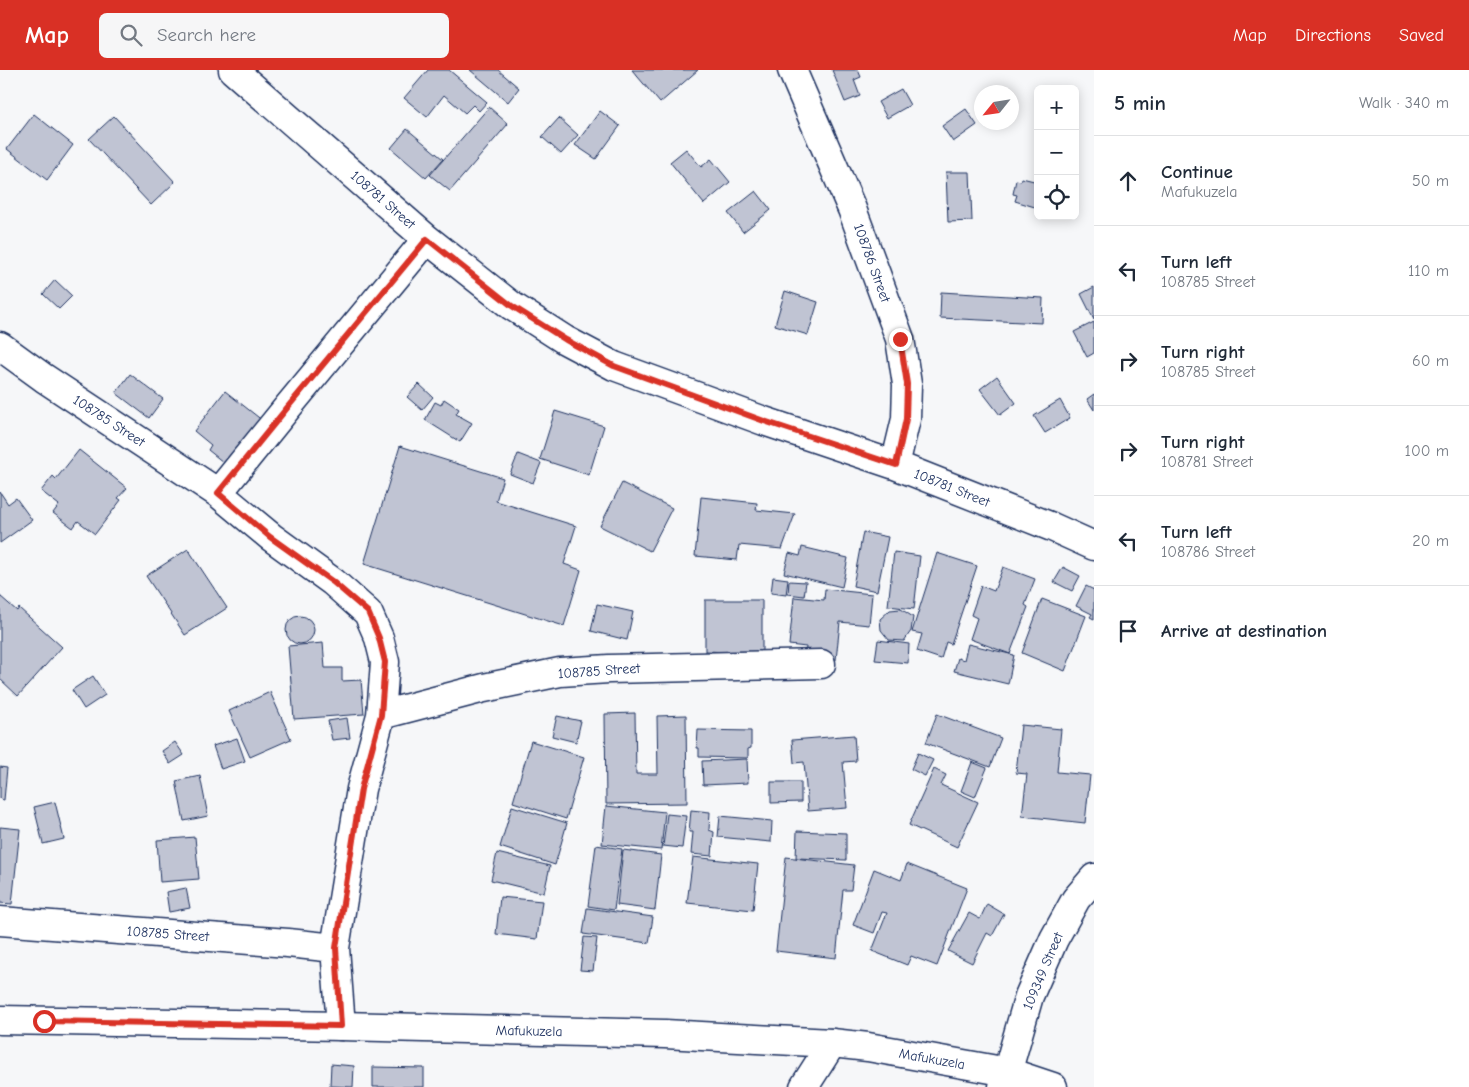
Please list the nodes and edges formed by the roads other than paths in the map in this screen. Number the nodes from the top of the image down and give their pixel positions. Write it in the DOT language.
graph roads {
  1 [pos="233,70"];
  2 [pos="792,70"];
  3 [pos="427,239"];
  4 [pos="0,346"];
  5 [pos="896,465"];
  6 [pos="218,493"];
  7 [pos="1094,546"];
  8 [pos="821,664"];
  9 [pos="381,715"];
  10 [pos="1094,878"];
  11 [pos="0,921"];
  12 [pos="336,948"];
  13 [pos="0,1020"];
  14 [pos="341,1026"];
  15 [pos="832,1043"];
  16 [pos="1005,1080"];
  17 [pos="804,1087"];
  18 [pos="1053,1087"];
  1 -- 3 [label="street, 108781 Street"];
  2 -- 5 [label="street, 108786 Street"];
  3 -- 5 [label="street, 108781 Street"];
  3 -- 6 [label="street"];
  4 -- 6 [label="street, 108785 Street"];
  5 -- 7 [label="street, 108781 Street"];
  6 -- 9 [label="street, 108785 Street"];
  8 -- 9 [label="street, 108785 Street"];
  9 -- 12 [label="street, 108785 Street"];
  10 -- 16 [label="street, 109349 Street"];
  11 -- 12 [label="street, 108785 Street"];
  12 -- 14 [label="street, 108785 Street"];
  13 -- 14 [label="street, Mafukuzela"];
  14 -- 15 [label="street, Mafukuzela"];
  15 -- 16 [label="street, Mafukuzela"];
  15 -- 17 [label="street"];
  16 -- 18 [label="street, Mafukuzela"];
}
